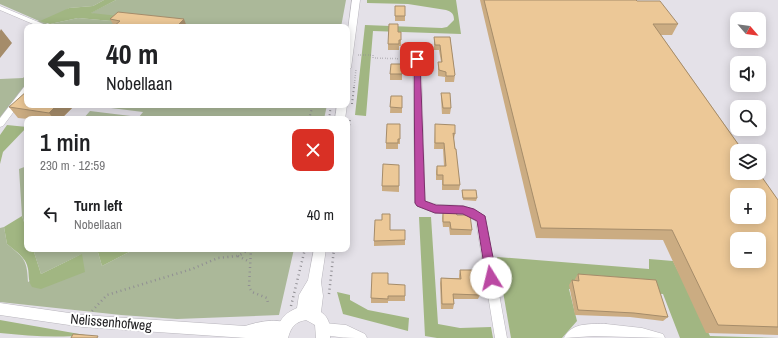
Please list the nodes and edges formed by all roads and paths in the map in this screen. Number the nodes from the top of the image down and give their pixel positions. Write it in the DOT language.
graph roads {
  1 [pos="356,0"];
  2 [pos="0,8"];
  3 [pos="39,24"];
  4 [pos="350,45"];
  5 [pos="358,55"];
  6 [pos="417,59"];
  7 [pos="357,63"];
  8 [pos="24,93"];
  9 [pos="350,93"];
  10 [pos="351,115"];
  11 [pos="350,122"];
  12 [pos="0,124"];
  13 [pos="245,252"];
  14 [pos="251,252"];
  15 [pos="304,252"];
  16 [pos="319,252"];
  17 [pos="334,252"];
  18 [pos="237,256"];
  19 [pos="250,262"];
  20 [pos="292,297"];
  21 [pos="328,301"];
  22 [pos="268,304"];
  23 [pos="0,309"];
  24 [pos="309,313"];
  25 [pos="83,321"];
  26 [pos="280,334"];
  27 [pos="324,334"];
  28 [pos="361,338"];
  29 [pos="501,338"];
  30 [pos="570,338"];
  31 [pos="659,338"];
  1 -- 4 [label="street"];
  2 -- 3 [label="street"];
  5 -- 6 [label="path"];
  6 -- 29 [label="street"];
  7 -- 9 [label="path"];
  8 -- 12 [label="street"];
  10 -- 11 [label="path"];
  13 -- 18 [label="path"];
  14 -- 19 [label="path"];
  15 -- 20 [label="path"];
  16 -- 24 [label="street"];
  17 -- 21 [label="path"];
  18 -- 19 [label="path"];
  18 -- 25 [label="path"];
  19 -- 22 [label="path"];
  23 -- 25 [label="street, Nelissenhofweg"];
  24 -- 26 [label="street"];
  24 -- 27 [label="street"];
  25 -- 26 [label="street, Nelissenhofweg"];
  27 -- 28 [label="street"];
  30 -- 31 [label="street"];
}
